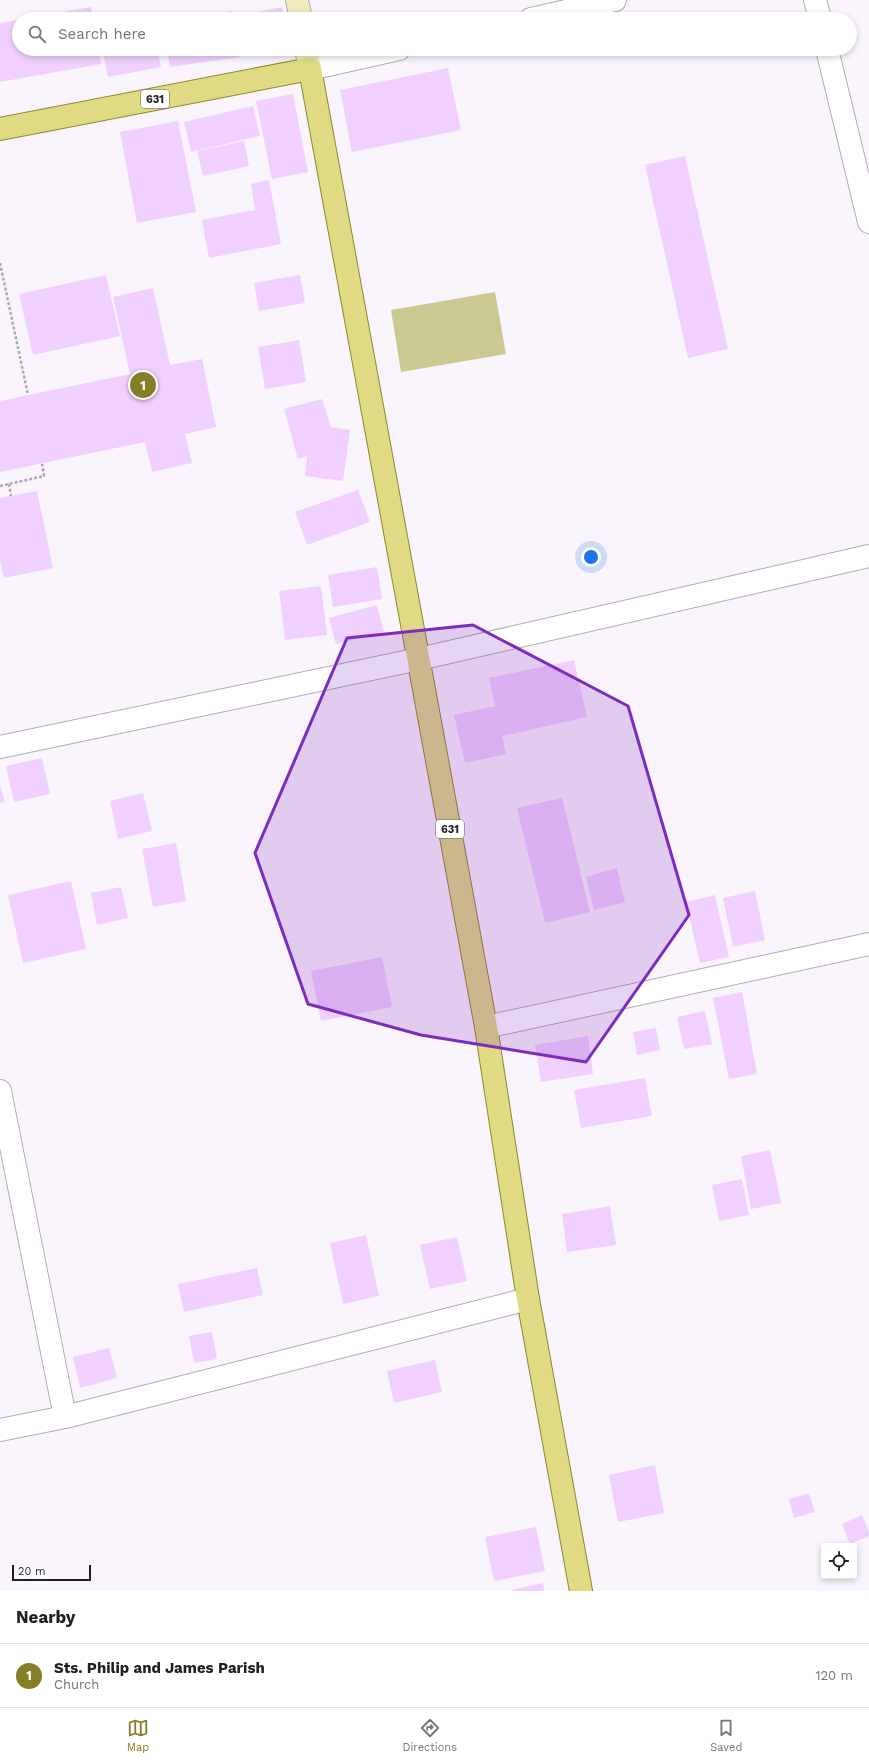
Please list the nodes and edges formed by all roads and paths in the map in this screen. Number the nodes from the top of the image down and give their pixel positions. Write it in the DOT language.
graph roads {
  1 [pos="297,0"];
  2 [pos="615,0"];
  3 [pos="815,0"];
  4 [pos="300,12"];
  5 [pos="562,12"];
  6 [pos="818,12"];
  7 [pos="335,56"];
  8 [pos="829,56"];
  9 [pos="308,59"];
  10 [pos="0,129"];
  11 [pos="869,218"];
  12 [pos="0,263"];
  13 [pos="28,395"];
  14 [pos="42,464"];
  15 [pos="9,484"];
  16 [pos="0,486"];
  17 [pos="12,496"];
  18 [pos="869,556"];
  19 [pos="419,659"];
  20 [pos="0,747"];
  21 [pos="869,944"];
  22 [pos="486,1027"];
  23 [pos="0,1091"];
  24 [pos="528,1299"];
  25 [pos="65,1417"];
  26 [pos="0,1430"];
  27 [pos="581,1591"];
  1 -- 4 [label="street"];
  2 -- 5 [label="street"];
  3 -- 6 [label="street"];
  7 -- 9 [label="street"];
  8 -- 11 [label="street"];
  9 -- 10 [label="main road, 631"];
  9 -- 19 [label="main road, 631"];
  12 -- 13 [label="path"];
  14 -- 15 [label="path"];
  15 -- 16 [label="path"];
  15 -- 17 [label="path"];
  18 -- 19 [label="street"];
  19 -- 20 [label="street"];
  19 -- 22 [label="main road, 631"];
  21 -- 22 [label="street"];
  22 -- 24 [label="main road, 631"];
  23 -- 25 [label="street"];
  24 -- 25 [label="street"];
  24 -- 27 [label="main road, 631"];
  25 -- 26 [label="street"];
}
